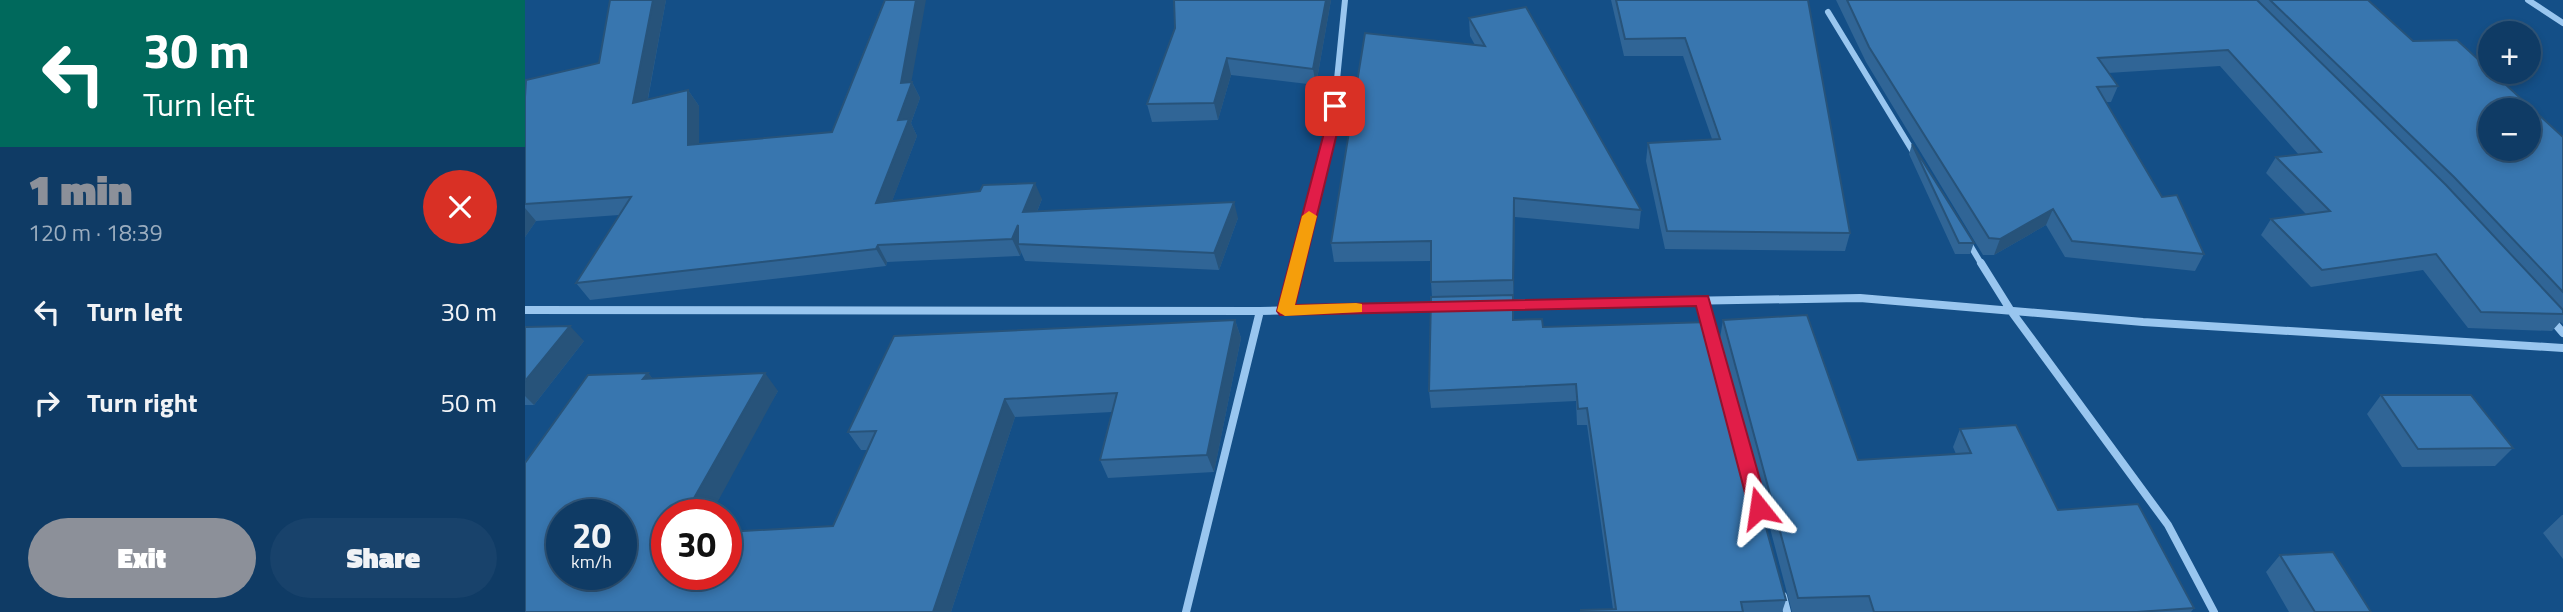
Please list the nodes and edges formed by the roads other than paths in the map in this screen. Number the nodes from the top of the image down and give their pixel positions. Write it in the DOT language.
graph roads {
  1 [pos="1345,0"];
  2 [pos="2528,0"];
  3 [pos="1828,12"];
  4 [pos="2563,23"];
  5 [pos="1919,161"];
  6 [pos="1961,230"];
  7 [pos="1703,300"];
  8 [pos="1500,304"];
  9 [pos="1446,306"];
  10 [pos="525,310"];
  11 [pos="1260,311"];
  12 [pos="1285,311"];
  13 [pos="2011,311"];
  14 [pos="2545,312"];
  15 [pos="2563,333"];
  16 [pos="1713,339"];
  17 [pos="2563,348"];
  18 [pos="1780,586"];
  19 [pos="1186,612"];
  20 [pos="1787,612"];
  21 [pos="2214,612"];
  1 -- 12 [label="street"];
  2 -- 4 [label="street"];
  3 -- 5 [label="street"];
  6 -- 13 [label="street"];
  7 -- 8 [label="street"];
  7 -- 13 [label="street"];
  7 -- 16 [label="street"];
  9 -- 12 [label="street"];
  10 -- 11 [label="street"];
  11 -- 12 [label="street"];
  11 -- 19 [label="street"];
  13 -- 17 [label="street"];
  13 -- 21 [label="street"];
  14 -- 15 [label="street"];
  18 -- 20 [label="street"];
}
